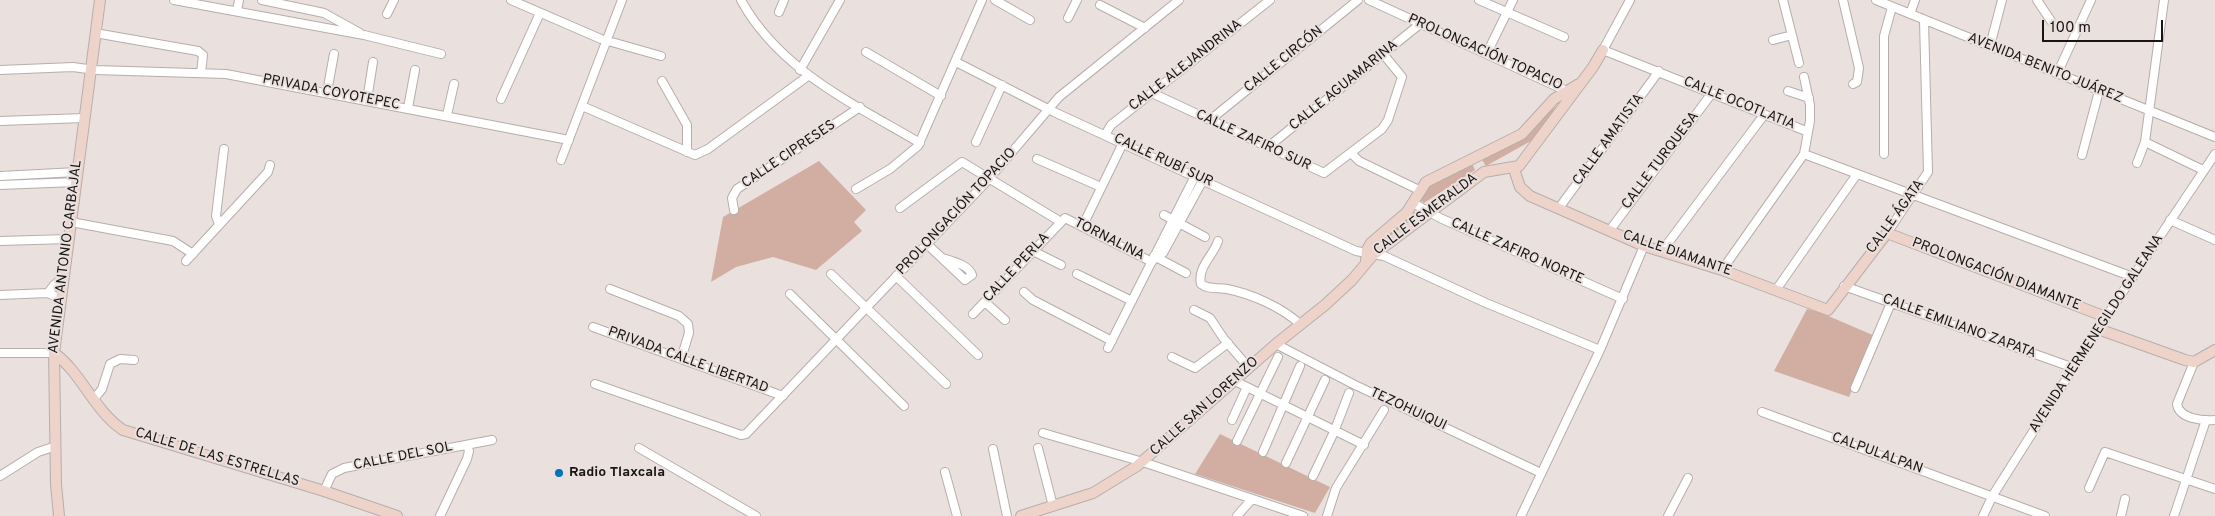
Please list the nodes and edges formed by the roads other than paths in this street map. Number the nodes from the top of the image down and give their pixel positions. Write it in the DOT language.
graph roads {
  1 [pos="100,0"];
  2 [pos="174,0"];
  3 [pos="240,0"];
  4 [pos="262,0"];
  5 [pos="394,0"];
  6 [pos="511,0"];
  7 [pos="622,0"];
  8 [pos="741,0"];
  9 [pos="784,0"];
  10 [pos="840,0"];
  11 [pos="982,0"];
  12 [pos="996,0"];
  13 [pos="1077,0"];
  14 [pos="1179,0"];
  15 [pos="1270,0"];
  16 [pos="1358,0"];
  17 [pos="1369,0"];
  18 [pos="1479,0"];
  19 [pos="1513,0"];
  20 [pos="1630,0"];
  21 [pos="1783,0"];
  22 [pos="1843,0"];
  23 [pos="1876,0"];
  24 [pos="1915,0"];
  25 [pos="2002,0"];
  26 [pos="2037,0"];
  27 [pos="2091,0"];
  28 [pos="2164,0"];
  29 [pos="1100,5"];
  30 [pos="1892,7"];
  31 [pos="237,11"];
  32 [pos="779,12"];
  33 [pos="1508,12"];
  34 [pos="540,13"];
  35 [pos="387,14"];
  36 [pos="1910,14"];
  37 [pos="1068,18"];
  38 [pos="1030,20"];
  39 [pos="1924,21"];
  40 [pos="2051,21"];
  41 [pos="1420,24"];
  42 [pos="1145,28"];
  43 [pos="95,33"];
  44 [pos="364,35"];
  45 [pos="1792,35"];
  46 [pos="1564,37"];
  47 [pos="1773,40"];
  48 [pos="606,41"];
  49 [pos="1990,46"];
  50 [pos="1603,50"];
  51 [pos="866,52"];
  52 [pos="1487,53"];
  53 [pos="334,54"];
  54 [pos="441,54"];
  55 [pos="1384,55"];
  56 [pos="661,56"];
  57 [pos="373,62"];
  58 [pos="956,62"];
  59 [pos="1799,63"];
  60 [pos="90,68"];
  61 [pos="0,70"];
  62 [pos="415,70"];
  63 [pos="800,70"];
  64 [pos="1659,71"];
  65 [pos="201,73"];
  66 [pos="2057,74"];
  67 [pos="808,76"];
  68 [pos="1804,77"];
  69 [pos="662,82"];
  70 [pos="454,84"];
  71 [pos="1853,84"];
  72 [pos="1002,86"];
  73 [pos="1788,91"];
  74 [pos="2099,91"];
  75 [pos="326,92"];
  76 [pos="1570,92"];
  77 [pos="1152,93"];
  78 [pos="1712,93"];
  79 [pos="941,96"];
  80 [pos="1809,98"];
  81 [pos="501,99"];
  82 [pos="367,100"];
  83 [pos="582,106"];
  84 [pos="860,107"];
  85 [pos="408,108"];
  86 [pos="1050,109"];
  87 [pos="2149,110"];
  88 [pos="1764,114"];
  89 [pos="447,115"];
  90 [pos="84,118"];
  91 [pos="1210,120"];
  92 [pos="0,121"];
  93 [pos="1806,131"];
  94 [pos="1105,134"];
  95 [pos="2215,138"];
  96 [pos="568,140"];
  97 [pos="920,142"];
  98 [pos="976,142"];
  99 [pos="2145,142"];
  100 [pos="1123,143"];
  101 [pos="1268,148"];
  102 [pos="224,149"];
  103 [pos="687,152"];
  104 [pos="1351,153"];
  105 [pos="1804,154"];
  106 [pos="1884,154"];
  107 [pos="2082,154"];
  108 [pos="2215,154"];
  109 [pos="1476,158"];
  110 [pos="1037,159"];
  111 [pos="561,160"];
  112 [pos="2138,163"];
  113 [pos="270,165"];
  114 [pos="1514,168"];
  115 [pos="2204,170"];
  116 [pos="1484,172"];
  117 [pos="1857,174"];
  118 [pos="0,176"];
  119 [pos="1195,176"];
  120 [pos="76,177"];
  121 [pos="988,180"];
  122 [pos="1204,180"];
  123 [pos="0,185"];
  124 [pos="1101,187"];
  125 [pos="856,190"];
  126 [pos="1419,190"];
  127 [pos="1912,194"];
  128 [pos="1413,203"];
  129 [pos="900,208"];
  130 [pos="1559,208"];
  131 [pos="734,210"];
  132 [pos="1430,212"];
  133 [pos="1164,215"];
  134 [pos="1086,219"];
  135 [pos="2170,220"];
  136 [pos="70,222"];
  137 [pos="1061,222"];
  138 [pos="1177,222"];
  139 [pos="219,224"];
  140 [pos="1610,230"];
  141 [pos="1887,233"];
  142 [pos="1205,237"];
  143 [pos="68,239"];
  144 [pos="2215,240"];
  145 [pos="0,241"];
  146 [pos="1218,241"];
  147 [pos="927,244"];
  148 [pos="1644,246"];
  149 [pos="1033,251"];
  150 [pos="1662,251"];
  151 [pos="193,254"];
  152 [pos="1369,256"];
  153 [pos="942,258"];
  154 [pos="1154,259"];
  155 [pos="186,261"];
  156 [pos="1061,265"];
  157 [pos="1722,270"];
  158 [pos="1186,273"];
  159 [pos="831,274"];
  160 [pos="1077,274"];
  161 [pos="896,276"];
  162 [pos="2132,277"];
  163 [pos="63,278"];
  164 [pos="1844,286"];
  165 [pos="610,289"];
  166 [pos="1776,290"];
  167 [pos="1024,292"];
  168 [pos="48,293"];
  169 [pos="790,294"];
  170 [pos="0,295"];
  171 [pos="1623,298"];
  172 [pos="61,299"];
  173 [pos="1132,301"];
  174 [pos="985,302"];
  175 [pos="1891,303"];
  176 [pos="866,309"];
  177 [pos="1194,310"];
  178 [pos="1828,310"];
  179 [pos="974,314"];
  180 [pos="2106,317"];
  181 [pos="1005,320"];
  182 [pos="1300,324"];
  183 [pos="594,327"];
  184 [pos="2098,329"];
  185 [pos="836,340"];
  186 [pos="1228,343"];
  187 [pos="1276,344"];
  188 [pos="1600,350"];
  189 [pos="2215,350"];
  190 [pos="0,354"];
  191 [pos="54,354"];
  192 [pos="978,355"];
  193 [pos="1172,357"];
  194 [pos="1278,357"];
  195 [pos="681,359"];
  196 [pos="134,360"];
  197 [pos="2194,362"];
  198 [pos="1300,366"];
  199 [pos="1249,368"];
  200 [pos="2074,368"];
  201 [pos="1325,380"];
  202 [pos="1235,381"];
  203 [pos="595,384"];
  204 [pos="946,384"];
  205 [pos="1247,387"];
  206 [pos="1855,388"];
  207 [pos="1349,393"];
  208 [pos="1261,394"];
  209 [pos="783,396"];
  210 [pos="93,400"];
  211 [pos="904,406"];
  212 [pos="1284,406"];
  213 [pos="1384,410"];
  214 [pos="1762,412"];
  215 [pos="1309,419"];
  216 [pos="1232,420"];
  217 [pos="2206,420"];
  218 [pos="2215,420"];
  219 [pos="1334,432"];
  220 [pos="1043,433"];
  221 [pos="492,440"];
  222 [pos="1237,441"];
  223 [pos="1364,444"];
  224 [pos="468,445"];
  225 [pos="56,446"];
  226 [pos="639,448"];
  227 [pos="1038,448"];
  228 [pos="992,449"];
  229 [pos="1263,452"];
  230 [pos="1143,462"];
  231 [pos="1286,463"];
  232 [pos="946,472"];
  233 [pos="1541,473"];
  234 [pos="0,476"];
  235 [pos="1313,476"];
  236 [pos="1688,478"];
  237 [pos="2187,478"];
  238 [pos="2089,488"];
  239 [pos="2215,489"];
  240 [pos="324,491"];
  241 [pos="1993,495"];
  242 [pos="1252,499"];
  243 [pos="2125,499"];
  244 [pos="1054,506"];
  245 [pos="1025,515"];
  246 [pos="59,516"];
  247 [pos="395,516"];
  248 [pos="440,516"];
  249 [pos="756,516"];
  250 [pos="957,516"];
  251 [pos="1007,516"];
  252 [pos="1237,516"];
  253 [pos="1303,516"];
  254 [pos="1327,516"];
  255 [pos="1521,516"];
  256 [pos="1668,516"];
  257 [pos="1983,516"];
  258 [pos="2045,516"];
  259 [pos="2120,516"];
  260 [pos="2174,516"];
  1 -- 43 [label="street, AVENIDA ANTONIO CARBAJAL"];
  2 -- 31 [label="street"];
  3 -- 31 [label="street"];
  4 -- 44 [label="street"];
  5 -- 35 [label="street"];
  6 -- 34 [label="street"];
  7 -- 48 [label="street"];
  8 -- 63 [label="street"];
  9 -- 32 [label="street"];
  10 -- 63 [label="street"];
  11 -- 58 [label="street"];
  12 -- 38 [label="street"];
  13 -- 37 [label="street"];
  14 -- 42 [label="street, PROLONGACIÓN TOPACIO"];
  15 -- 77 [label="street, CALLE ALEJANDRINA"];
  16 -- 91 [label="street, CALLE CIRCÓN"];
  17 -- 41 [label="street, PROLONGACIÓN TOPACIO"];
  18 -- 33 [label="street"];
  19 -- 33 [label="street"];
  20 -- 50 [label="street"];
  21 -- 45 [label="street"];
  22 -- 71 [label="street"];
  23 -- 30 [label="street, AVENIDA BENITO JUÁREZ"];
  24 -- 36 [label="street"];
  25 -- 49 [label="street"];
  26 -- 40 [label="street"];
  27 -- 66 [label="street"];
  28 -- 87 [label="street"];
  29 -- 42 [label="street"];
  30 -- 36 [label="street, AVENIDA BENITO JUÁREZ"];
  30 -- 106 [label="street"];
  31 -- 44 [label="street"];
  33 -- 46 [label="street"];
  33 -- 52 [label="street"];
  34 -- 48 [label="street"];
  34 -- 81 [label="street"];
  36 -- 39 [label="street, AVENIDA BENITO JUÁREZ"];
  39 -- 49 [label="street, AVENIDA BENITO JUÁREZ"];
  39 -- 127 [label="street, CALLE ÁGATA"];
  41 -- 52 [label="street, PROLONGACIÓN TOPACIO"];
  41 -- 55 [label="street, CALLE AGUAMARINA"];
  42 -- 86 [label="street, PROLONGACIÓN TOPACIO"];
  43 -- 60 [label="street, AVENIDA ANTONIO CARBAJAL"];
  43 -- 65 [label="street"];
  44 -- 54 [label="street"];
  45 -- 47 [label="street"];
  45 -- 59 [label="street"];
  48 -- 56 [label="street"];
  48 -- 83 [label="street"];
  49 -- 66 [label="street, AVENIDA BENITO JUÁREZ"];
  50 -- 64 [label="street, CALLE OCOTLATIA"];
  50 -- 76 [label="street"];
  51 -- 79 [label="street"];
  52 -- 76 [label="street, PROLONGACIÓN TOPACIO"];
  53 -- 75 [label="street"];
  55 -- 101 [label="street, CALLE AGUAMARINA"];
  55 -- 104 [label="street"];
  57 -- 82 [label="street"];
  58 -- 72 [label="street, CALLE RUBÍ SUR"];
  58 -- 79 [label="street"];
  60 -- 61 [label="street, PRIVADA COYOTEPEC"];
  60 -- 65 [label="street, PRIVADA COYOTEPEC"];
  60 -- 90 [label="street, AVENIDA ANTONIO CARBAJAL"];
  62 -- 85 [label="street"];
  63 -- 67 [label="street"];
  64 -- 78 [label="street, CALLE OCOTLATIA"];
  64 -- 130 [label="street, CALLE AMATISTA"];
  65 -- 75 [label="street, PRIVADA COYOTEPEC"];
  66 -- 74 [label="street, AVENIDA BENITO JUÁREZ"];
  67 -- 84 [label="street"];
  67 -- 103 [label="street"];
  68 -- 80 [label="street"];
  69 -- 103 [label="street"];
  70 -- 89 [label="street"];
  72 -- 86 [label="street, CALLE RUBÍ SUR"];
  72 -- 98 [label="street"];
  73 -- 80 [label="street"];
  74 -- 87 [label="street, AVENIDA BENITO JUÁREZ"];
  74 -- 107 [label="street"];
  75 -- 82 [label="street, PRIVADA COYOTEPEC"];
  76 -- 109 [label="street, CALLE ESMERALDA"];
  76 -- 114 [label="street"];
  77 -- 91 [label="street, CALLE ZAFIRO SUR"];
  77 -- 94 [label="street, CALLE ALEJANDRINA"];
  78 -- 88 [label="street, CALLE OCOTLATIA"];
  78 -- 140 [label="street, CALLE TURQUESA"];
  79 -- 97 [label="street"];
  80 -- 93 [label="street"];
  82 -- 85 [label="street, PRIVADA COYOTEPEC"];
  83 -- 96 [label="street"];
  83 -- 103 [label="street"];
  84 -- 97 [label="street"];
  84 -- 131 [label="street, CALLE CIPRESES"];
  85 -- 89 [label="street, PRIVADA COYOTEPEC"];
  86 -- 94 [label="street, CALLE RUBÍ SUR"];
  86 -- 121 [label="street, PROLONGACIÓN TOPACIO"];
  87 -- 95 [label="street, AVENIDA BENITO JUÁREZ"];
  87 -- 99 [label="street"];
  88 -- 93 [label="street, CALLE OCOTLATIA"];
  88 -- 150 [label="street"];
  89 -- 96 [label="street, PRIVADA COYOTEPEC"];
  90 -- 92 [label="street"];
  90 -- 120 [label="street, AVENIDA ANTONIO CARBAJAL"];
  91 -- 101 [label="street, CALLE ZAFIRO SUR"];
  93 -- 105 [label="street, CALLE OCOTLATIA"];
  94 -- 100 [label="street, CALLE RUBÍ SUR"];
  96 -- 111 [label="street"];
  97 -- 125 [label="street"];
  99 -- 112 [label="street"];
  99 -- 115 [label="street"];
  100 -- 119 [label="street, CALLE RUBÍ SUR"];
  100 -- 124 [label="street"];
  101 -- 104 [label="street, CALLE ZAFIRO SUR"];
  102 -- 139 [label="street"];
  104 -- 126 [label="street"];
  105 -- 117 [label="street"];
  105 -- 157 [label="street"];
  108 -- 115 [label="street, AVENIDA HERMENEGILDO GALEANA"];
  109 -- 116 [label="street"];
  109 -- 126 [label="street, CALLE ESMERALDA"];
  110 -- 124 [label="street"];
  113 -- 139 [label="street"];
  114 -- 116 [label="street, CALLE ESMERALDA"];
  114 -- 130 [label="street, CALLE DIAMANTE"];
  115 -- 135 [label="street, AVENIDA HERMENEGILDO GALEANA"];
  116 -- 132 [label="street, CALLE ESMERALDA"];
  117 -- 127 [label="street"];
  117 -- 166 [label="street"];
  118 -- 120 [label="street"];
  119 -- 122 [label="street, CALLE RUBÍ SUR"];
  119 -- 138 [label="street"];
  120 -- 123 [label="street"];
  120 -- 136 [label="street, AVENIDA ANTONIO CARBAJAL"];
  121 -- 129 [label="street, TORNALINA"];
  121 -- 137 [label="street, TORNALINA"];
  121 -- 147 [label="street, PROLONGACIÓN TOPACIO"];
  122 -- 138 [label="street"];
  122 -- 152 [label="street, CALLE RUBÍ SUR"];
  124 -- 134 [label="street"];
  126 -- 128 [label="street, CALLE ESMERALDA"];
  127 -- 141 [label="street, CALLE ÁGATA"];
  127 -- 162 [label="street"];
  128 -- 132 [label="street, CALLE ZAFIRO NORTE"];
  128 -- 152 [label="street, CALLE ESMERALDA"];
  130 -- 140 [label="street, CALLE DIAMANTE"];
  132 -- 152 [label="street, CALLE ESMERALDA"];
  132 -- 171 [label="street, CALLE ZAFIRO NORTE"];
  133 -- 138 [label="street"];
  135 -- 144 [label="street"];
  135 -- 162 [label="street, AVENIDA HERMENEGILDO GALEANA"];
  136 -- 143 [label="street, AVENIDA ANTONIO CARBAJAL"];
  136 -- 151 [label="street"];
  137 -- 149 [label="street, CALLE PERLA"];
  137 -- 154 [label="street, TORNALINA"];
  138 -- 142 [label="street"];
  138 -- 154 [label="street"];
  139 -- 151 [label="street"];
  140 -- 148 [label="street, CALLE DIAMANTE"];
  141 -- 164 [label="street, CALLE ÁGATA"];
  141 -- 180 [label="street, PROLONGACIÓN DIAMANTE"];
  143 -- 145 [label="street"];
  143 -- 163 [label="street, AVENIDA ANTONIO CARBAJAL"];
  146 -- 182 [label="street"];
  147 -- 153 [label="street"];
  147 -- 161 [label="street, PROLONGACIÓN TOPACIO"];
  148 -- 150 [label="street, CALLE DIAMANTE"];
  148 -- 171 [label="street"];
  149 -- 156 [label="street"];
  149 -- 174 [label="street, CALLE PERLA"];
  150 -- 157 [label="street, CALLE DIAMANTE"];
  151 -- 155 [label="street"];
  152 -- 182 [label="street, CALLE SAN LORENZO"];
  152 -- 188 [label="street, CALLE RUBÍ SUR"];
  154 -- 158 [label="street, TORNALINA"];
  154 -- 173 [label="street"];
  157 -- 166 [label="street, CALLE DIAMANTE"];
  159 -- 176 [label="street"];
  160 -- 173 [label="street"];
  161 -- 176 [label="street, PROLONGACIÓN TOPACIO"];
  161 -- 192 [label="street"];
  162 -- 180 [label="street, AVENIDA HERMENEGILDO GALEANA"];
  163 -- 168 [label="street"];
  163 -- 172 [label="street, AVENIDA ANTONIO CARBAJAL"];
  164 -- 175 [label="street, CALLE EMILIANO ZAPATA"];
  164 -- 178 [label="street, CALLE ÁGATA"];
  165 -- 195 [label="street"];
  166 -- 178 [label="street, CALLE DIAMANTE"];
  167 -- 173 [label="street"];
  168 -- 170 [label="street"];
  168 -- 172 [label="street"];
  169 -- 185 [label="street"];
  171 -- 188 [label="street"];
  172 -- 191 [label="street, AVENIDA ANTONIO CARBAJAL"];
  174 -- 179 [label="street, CALLE PERLA"];
  174 -- 181 [label="street"];
  175 -- 200 [label="street, CALLE EMILIANO ZAPATA"];
  175 -- 206 [label="street"];
  176 -- 185 [label="street, PROLONGACIÓN TOPACIO"];
  176 -- 204 [label="street"];
  177 -- 186 [label="street"];
  180 -- 184 [label="street, AVENIDA HERMENEGILDO GALEANA"];
  182 -- 187 [label="street, CALLE SAN LORENZO"];
  183 -- 195 [label="street, PRIVADA CALLE LIBERTAD"];
  184 -- 197 [label="street"];
  184 -- 200 [label="street, AVENIDA HERMENEGILDO GALEANA"];
  185 -- 209 [label="street, PROLONGACIÓN TOPACIO"];
  185 -- 211 [label="street"];
  186 -- 193 [label="street"];
  186 -- 199 [label="street"];
  187 -- 199 [label="street, CALLE SAN LORENZO"];
  187 -- 233 [label="street, TEZOHUIQUI"];
  188 -- 233 [label="street"];
  189 -- 197 [label="street"];
  190 -- 191 [label="street"];
  191 -- 210 [label="street, CALLE DE LAS ESTRELLAS"];
  191 -- 225 [label="street, AVENIDA ANTONIO CARBAJAL"];
  194 -- 208 [label="street"];
  195 -- 209 [label="street, PRIVADA CALLE LIBERTAD"];
  196 -- 210 [label="street"];
  197 -- 217 [label="street"];
  198 -- 212 [label="street"];
  199 -- 202 [label="street, CALLE SAN LORENZO"];
  200 -- 241 [label="street, AVENIDA HERMENEGILDO GALEANA"];
  201 -- 215 [label="street"];
  202 -- 205 [label="street"];
  202 -- 230 [label="street, CALLE SAN LORENZO"];
  203 -- 209 [label="street, PROLONGACIÓN TOPACIO"];
  205 -- 208 [label="street"];
  205 -- 216 [label="street"];
  207 -- 219 [label="street"];
  208 -- 212 [label="street"];
  208 -- 222 [label="street"];
  210 -- 240 [label="street, CALLE DE LAS ESTRELLAS"];
  212 -- 215 [label="street"];
  212 -- 229 [label="street"];
  213 -- 223 [label="street"];
  214 -- 241 [label="street, CALPULALPAN"];
  215 -- 219 [label="street"];
  215 -- 231 [label="street"];
  217 -- 218 [label="street"];
  217 -- 237 [label="street"];
  219 -- 223 [label="street"];
  219 -- 235 [label="street"];
  220 -- 230 [label="street"];
  221 -- 224 [label="street, CALLE DEL SOL"];
  223 -- 254 [label="street"];
  224 -- 240 [label="street, CALLE DEL SOL"];
  224 -- 248 [label="street"];
  225 -- 234 [label="street"];
  225 -- 246 [label="street, AVENIDA ANTONIO CARBAJAL"];
  226 -- 249 [label="street"];
  227 -- 244 [label="street"];
  228 -- 251 [label="street"];
  230 -- 242 [label="street"];
  230 -- 244 [label="street, CALLE SAN LORENZO"];
  232 -- 250 [label="street"];
  233 -- 255 [label="street"];
  236 -- 256 [label="street"];
  237 -- 238 [label="street"];
  237 -- 239 [label="street"];
  237 -- 260 [label="street"];
  240 -- 247 [label="street, CALLE DE LAS ESTRELLAS"];
  241 -- 257 [label="street, AVENIDA HERMENEGILDO GALEANA"];
  241 -- 258 [label="street, CALPULALPAN"];
  242 -- 252 [label="street"];
  242 -- 253 [label="street"];
  243 -- 259 [label="street"];
  244 -- 245 [label="street, CALLE SAN LORENZO"];
}
